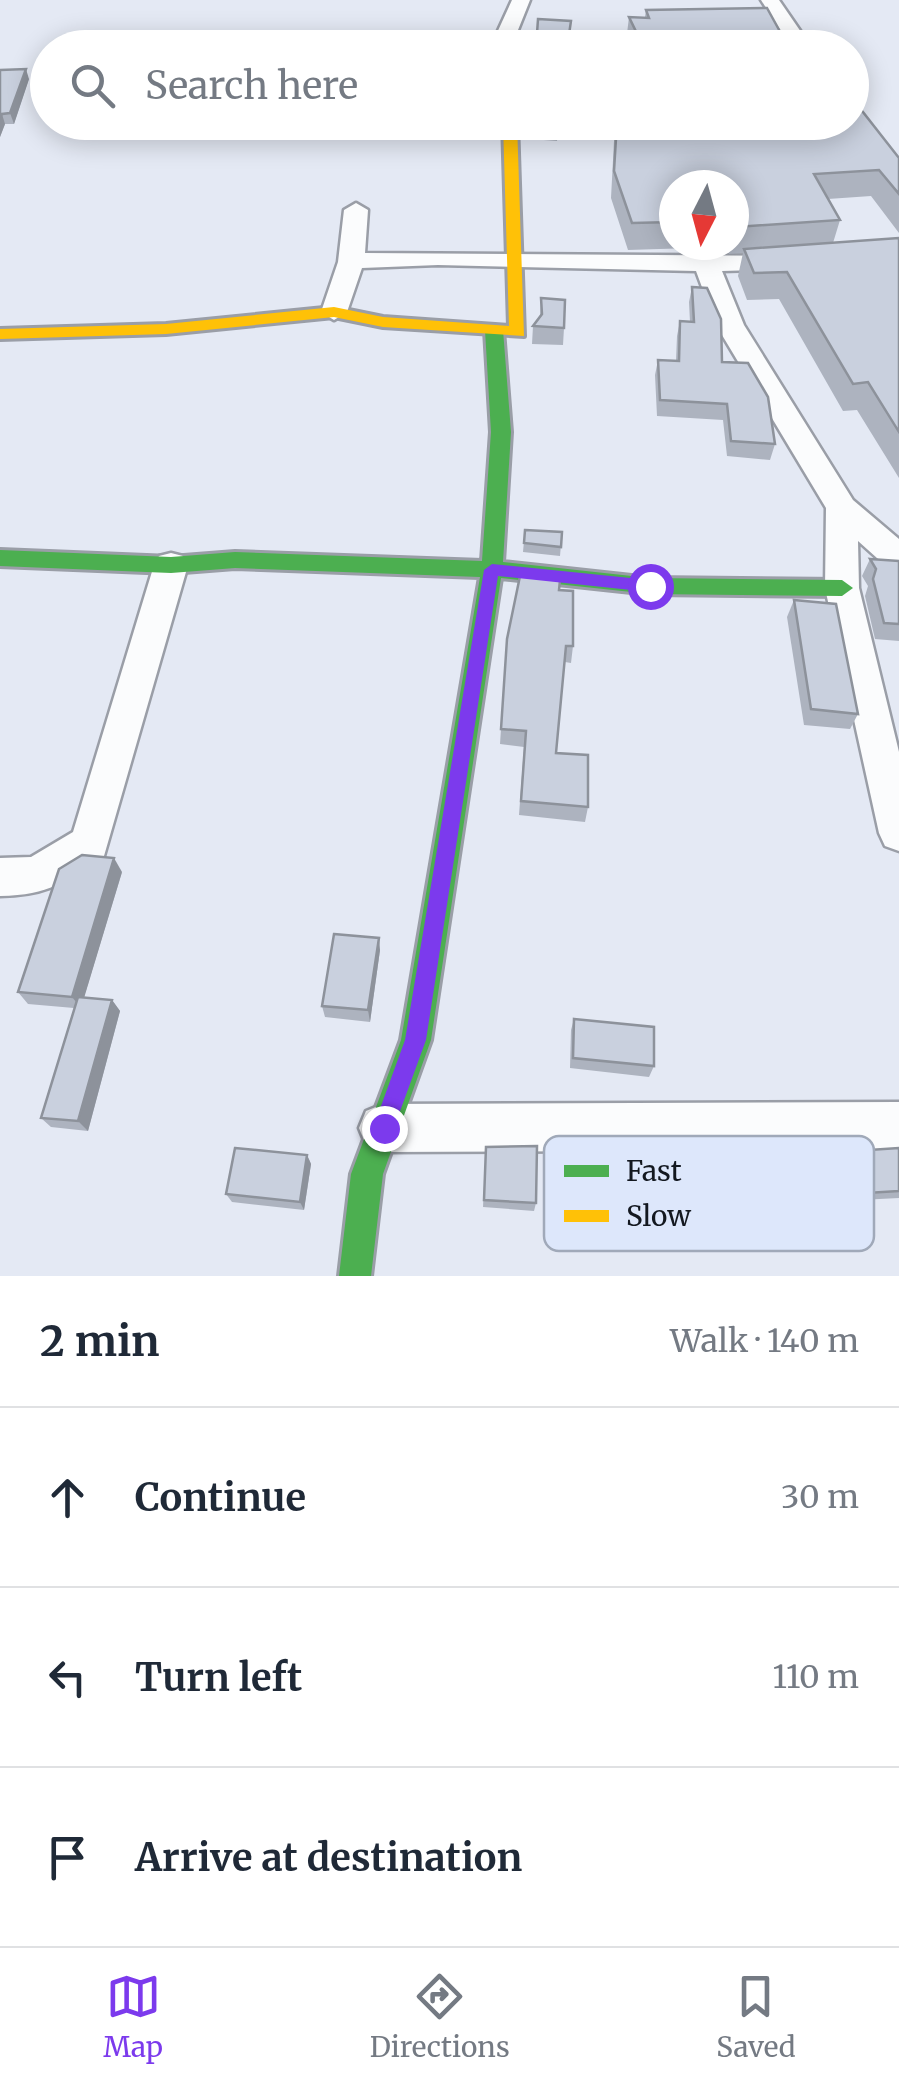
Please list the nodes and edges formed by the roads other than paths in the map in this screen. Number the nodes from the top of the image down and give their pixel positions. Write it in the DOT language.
graph roads {
  1 [pos="521,0"];
  2 [pos="770,0"];
  3 [pos="508,30"];
  4 [pos="790,30"];
  5 [pos="511,140"];
  6 [pos="356,210"];
  7 [pos="514,258"];
  8 [pos="803,260"];
  9 [pos="352,262"];
  10 [pos="707,266"];
  11 [pos="334,312"];
  12 [pos="494,330"];
  13 [pos="0,334"];
  14 [pos="842,508"];
  15 [pos="0,558"];
  16 [pos="899,558"];
  17 [pos="171,565"];
  18 [pos="492,570"];
  19 [pos="842,588"];
  20 [pos="899,833"];
  21 [pos="0,877"];
  22 [pos="899,1126"];
  23 [pos="384,1128"];
  24 [pos="355,1276"];
  1 -- 3 [label="street"];
  2 -- 4 [label="street"];
  5 -- 7 [label="street"];
  6 -- 9 [label="street"];
  7 -- 9 [label="street"];
  7 -- 10 [label="street"];
  7 -- 12 [label="street"];
  8 -- 10 [label="street"];
  9 -- 11 [label="street"];
  10 -- 14 [label="street"];
  11 -- 12 [label="street"];
  11 -- 13 [label="street"];
  12 -- 18 [label="street"];
  14 -- 16 [label="street"];
  14 -- 19 [label="street"];
  15 -- 17 [label="street"];
  17 -- 18 [label="street"];
  17 -- 21 [label="street"];
  18 -- 19 [label="street"];
  18 -- 23 [label="street"];
  19 -- 20 [label="street"];
  22 -- 23 [label="street"];
  23 -- 24 [label="street"];
}
